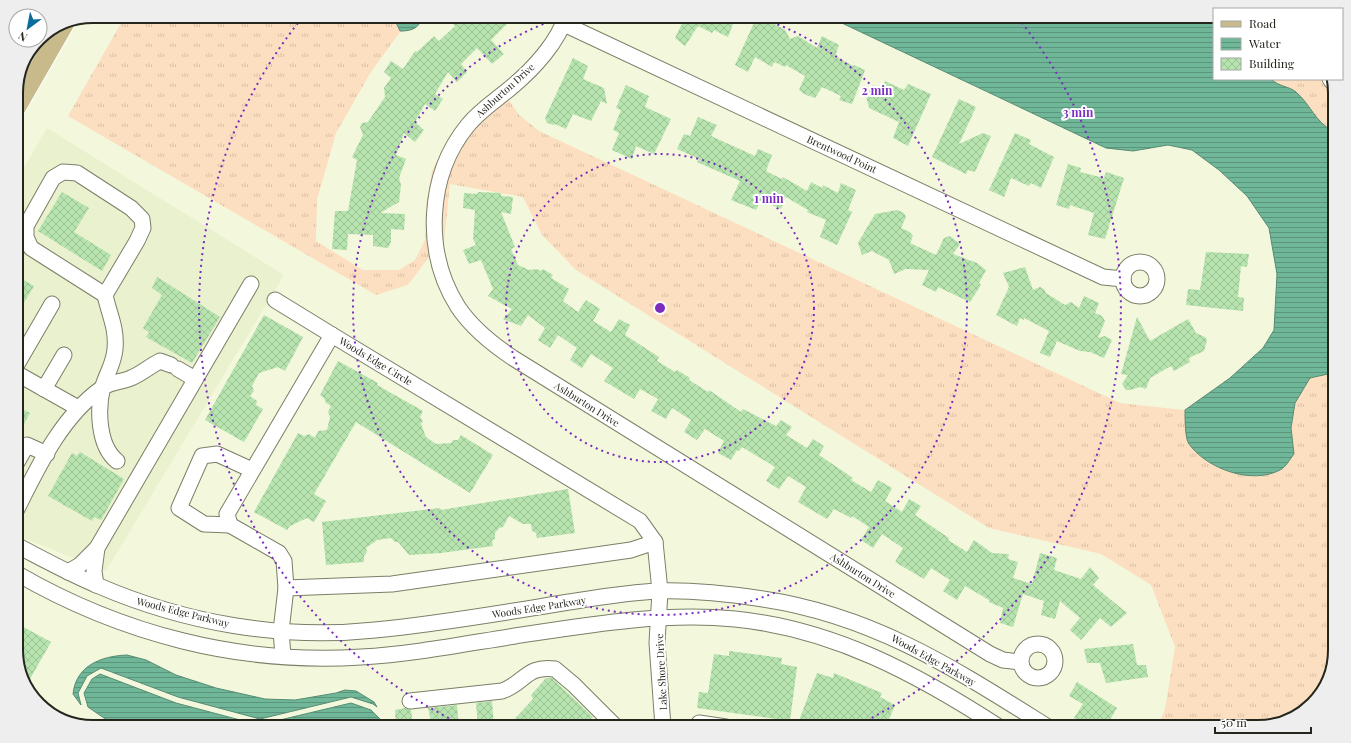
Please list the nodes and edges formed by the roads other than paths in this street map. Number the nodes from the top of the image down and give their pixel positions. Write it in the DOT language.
graph roads {
  1 [pos="563,23"];
  2 [pos="571,23"];
  3 [pos="60,31"];
  4 [pos="23,97"];
  5 [pos="1123,279"];
  6 [pos="251,284"];
  7 [pos="105,295"];
  8 [pos="275,300"];
  9 [pos="52,304"];
  10 [pos="332,335"];
  11 [pos="23,354"];
  12 [pos="64,355"];
  13 [pos="23,377"];
  14 [pos="195,379"];
  15 [pos="103,387"];
  16 [pos="44,389"];
  17 [pos="78,408"];
  18 [pos="23,452"];
  19 [pos="47,454"];
  20 [pos="252,470"];
  21 [pos="140,473"];
  22 [pos="23,498"];
  23 [pos="230,524"];
  24 [pos="655,542"];
  25 [pos="97,548"];
  26 [pos="23,549"];
  27 [pos="68,572"];
  28 [pos="23,577"];
  29 [pos="96,586"];
  30 [pos="286,588"];
  31 [pos="660,591"];
  32 [pos="660,616"];
  33 [pos="281,631"];
  34 [pos="283,656"];
  35 [pos="1020,662"];
  36 [pos="410,701"];
  37 [pos="609,720"];
  38 [pos="662,720"];
  39 [pos="988,720"];
  40 [pos="1037,720"];
  1 -- 35 [label="street, Ashburton Drive"];
  2 -- 5 [label="street, Brentwood Point"];
  3 -- 4 [label="main road"];
  6 -- 14 [label="street"];
  7 -- 7 [label="street"];
  7 -- 15 [label="street"];
  8 -- 10 [label="street"];
  9 -- 11 [label="street"];
  10 -- 20 [label="street, Woods Edge Circle"];
  10 -- 24 [label="street, Woods Edge Circle"];
  12 -- 16 [label="street"];
  13 -- 16 [label="street"];
  14 -- 15 [label="street"];
  14 -- 21 [label="street"];
  15 -- 17 [label="street"];
  15 -- 21 [label="street"];
  16 -- 17 [label="street"];
  17 -- 19 [label="street"];
  18 -- 19 [label="street"];
  19 -- 22 [label="street"];
  20 -- 23 [label="street, Woods Edge Circle"];
  20 -- 23 [label="street"];
  21 -- 25 [label="street"];
  23 -- 30 [label="street"];
  24 -- 30 [label="street"];
  24 -- 31 [label="street, Woods Edge Circle"];
  25 -- 27 [label="street"];
  25 -- 29 [label="street"];
  26 -- 27 [label="street, Woods Edge Parkway"];
  27 -- 29 [label="street, Woods Edge Parkway"];
  28 -- 34 [label="street"];
  29 -- 33 [label="street, Woods Edge Parkway"];
  30 -- 33 [label="street"];
  31 -- 32 [label="street, Woods Edge Circle"];
  31 -- 33 [label="street, Woods Edge Parkway"];
  31 -- 40 [label="street, Woods Edge Parkway"];
  32 -- 34 [label="street"];
  32 -- 38 [label="street, Lake Shore Drive"];
  32 -- 39 [label="street"];
  33 -- 34 [label="street"];
  36 -- 37 [label="street"];
}
